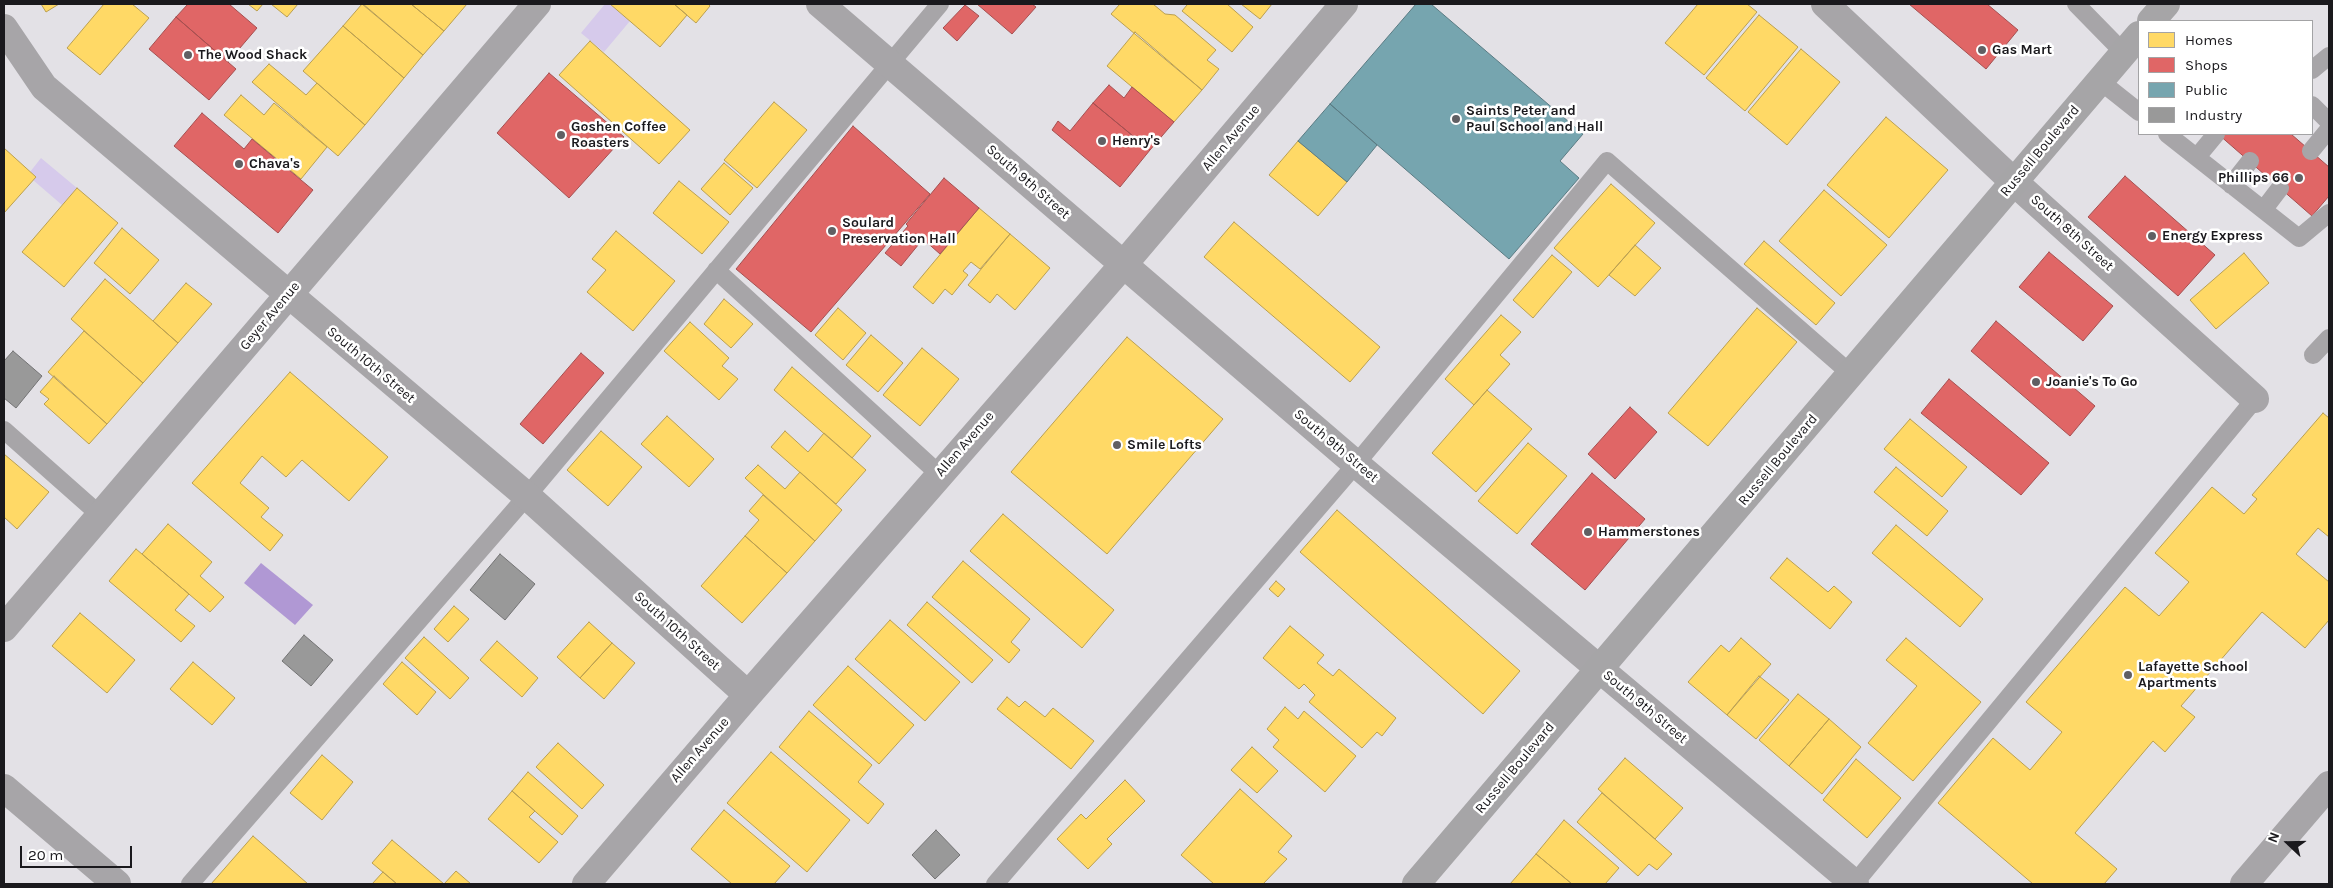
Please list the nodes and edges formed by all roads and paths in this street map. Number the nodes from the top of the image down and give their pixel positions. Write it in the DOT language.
graph roads {
  1 [pos="537,4"];
  2 [pos="820,4"];
  3 [pos="940,4"];
  4 [pos="1344,4"];
  5 [pos="1825,4"];
  6 [pos="2076,4"];
  7 [pos="4,28"];
  8 [pos="2132,44"];
  9 [pos="2329,56"];
  10 [pos="890,63"];
  11 [pos="2313,69"];
  12 [pos="2100,81"];
  13 [pos="2313,106"];
  14 [pos="2138,111"];
  15 [pos="2329,122"];
  16 [pos="2329,129"];
  17 [pos="2168,135"];
  18 [pos="2215,135"];
  19 [pos="2311,151"];
  20 [pos="2197,157"];
  21 [pos="2250,162"];
  22 [pos="2014,182"];
  23 [pos="2231,184"];
  24 [pos="2280,188"];
  25 [pos="2264,210"];
  26 [pos="2329,213"];
  27 [pos="1123,265"];
  28 [pos="716,270"];
  29 [pos="288,295"];
  30 [pos="2329,338"];
  31 [pos="2313,355"];
  32 [pos="1851,374"];
  33 [pos="2255,399"];
  34 [pos="4,430"];
  35 [pos="1356,464"];
  36 [pos="939,474"];
  37 [pos="527,496"];
  38 [pos="100,515"];
  39 [pos="4,628"];
  40 [pos="1600,669"];
  41 [pos="748,695"];
  42 [pos="2329,785"];
  43 [pos="4,788"];
  44 [pos="117,884"];
  45 [pos="190,884"];
  46 [pos="586,884"];
  47 [pos="995,884"];
  48 [pos="1416,884"];
  49 [pos="1854,884"];
  50 [pos="2244,884"];
  1 -- 29 [label="street, Geyer Avenue"];
  2 -- 10 [label="street, South 9th Street"];
  3 -- 10 [label="lane"];
  4 -- 27 [label="street, Allen Avenue"];
  5 -- 22 [label="street, South 8th Street"];
  6 -- 8 [label="lane"];
  7 -- 29 [label="street, South 10th Street"];
  8 -- 12 [label="main road, Russell Boulevard"];
  9 -- 11 [label="lane"];
  10 -- 27 [label="street, South 9th Street"];
  10 -- 28 [label="lane"];
  12 -- 14 [label="lane"];
  12 -- 22 [label="main road, Russell Boulevard"];
  13 -- 15 [label="lane"];
  16 -- 19 [label="lane"];
  17 -- 20 [label="lane"];
  18 -- 20 [label="lane"];
  20 -- 23 [label="lane"];
  21 -- 23 [label="lane"];
  22 -- 32 [label="main road, Russell Boulevard"];
  22 -- 33 [label="street, South 8th Street"];
  23 -- 25 [label="lane"];
  24 -- 25 [label="lane"];
  25 -- 26 [label="lane"];
  27 -- 35 [label="street, South 9th Street"];
  27 -- 36 [label="street, Allen Avenue"];
  28 -- 36 [label="lane"];
  28 -- 37 [label="lane"];
  29 -- 37 [label="street, South 10th Street"];
  29 -- 38 [label="street, Geyer Avenue"];
  30 -- 31 [label="lane"];
  32 -- 35 [label="lane"];
  32 -- 40 [label="main road, Russell Boulevard"];
  33 -- 49 [label="lane"];
  34 -- 38 [label="lane"];
  35 -- 40 [label="street, South 9th Street"];
  35 -- 47 [label="lane"];
  36 -- 41 [label="street, Allen Avenue"];
  37 -- 41 [label="street, South 10th Street"];
  37 -- 45 [label="lane"];
  38 -- 39 [label="street, Geyer Avenue"];
  40 -- 48 [label="main road, Russell Boulevard"];
  40 -- 49 [label="street, South 9th Street"];
  41 -- 46 [label="street, Allen Avenue"];
  42 -- 50 [label="street"];
  43 -- 44 [label="street"];
}
